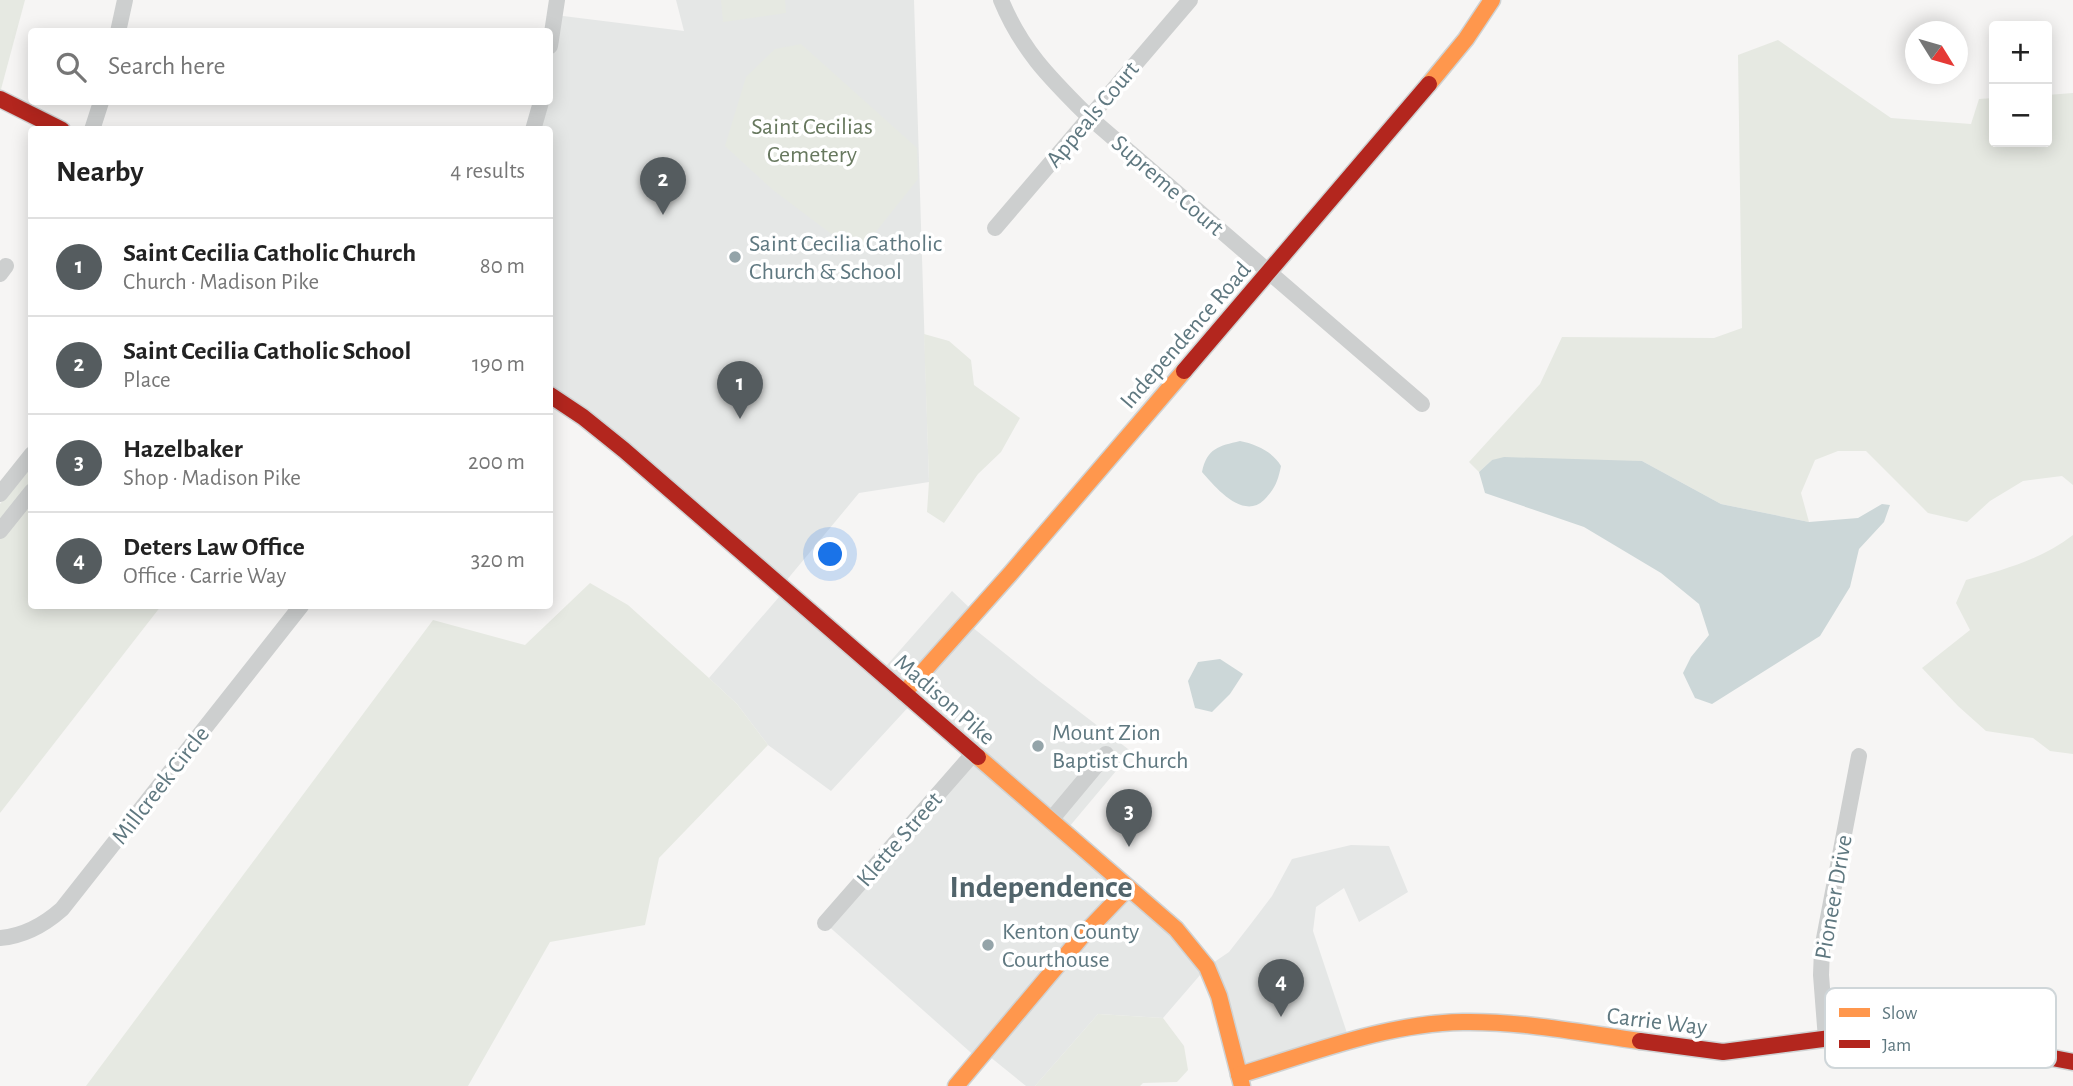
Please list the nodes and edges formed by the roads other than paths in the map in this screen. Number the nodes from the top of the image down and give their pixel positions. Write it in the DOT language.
graph roads {
  1 [pos="125,0"];
  2 [pos="557,0"];
  3 [pos="1001,0"];
  4 [pos="1190,0"];
  5 [pos="1492,0"];
  6 [pos="119,28"];
  7 [pos="553,28"];
  8 [pos="0,99"];
  9 [pos="100,105"];
  10 [pos="540,105"];
  11 [pos="1088,117"];
  12 [pos="54,126"];
  13 [pos="93,126"];
  14 [pos="534,126"];
  15 [pos="995,228"];
  16 [pos="1269,271"];
  17 [pos="553,397"];
  18 [pos="1422,404"];
  19 [pos="28,459"];
  20 [pos="0,494"];
  21 [pos="28,496"];
  22 [pos="0,531"];
  23 [pos="299,609"];
  24 [pos="904,693"];
  25 [pos="973,754"];
  26 [pos="1106,754"];
  27 [pos="1858,757"];
  28 [pos="1050,821"];
  29 [pos="1128,888"];
  30 [pos="825,923"];
  31 [pos="0,938"];
  32 [pos="1825,1026"];
  33 [pos="1825,1039"];
  34 [pos="1240,1081"];
  35 [pos="956,1086"];
  1 -- 6 [label="street"];
  2 -- 7 [label="street"];
  3 -- 11 [label="street, Supreme Court"];
  4 -- 11 [label="street, Appeals Court"];
  5 -- 16 [label="street, Independence Road"];
  8 -- 12 [label="street"];
  9 -- 13 [label="street"];
  10 -- 14 [label="street"];
  11 -- 15 [label="street, Appeals Court"];
  11 -- 16 [label="street, Supreme Court"];
  16 -- 18 [label="street, Supreme Court"];
  16 -- 24 [label="street, Independence Road"];
  17 -- 24 [label="street, Madison Pike"];
  19 -- 20 [label="street"];
  21 -- 22 [label="street"];
  23 -- 31 [label="street, Millcreek Circle"];
  24 -- 25 [label="street, Madison Pike"];
  25 -- 28 [label="street, Madison Pike"];
  25 -- 30 [label="street, Klette Street"];
  26 -- 28 [label="street"];
  27 -- 32 [label="street, Pioneer Drive"];
  28 -- 29 [label="street, Madison Pike"];
  29 -- 34 [label="street, Madison Pike"];
  29 -- 35 [label="street"];
  33 -- 34 [label="street, Carrie Way"];
}
